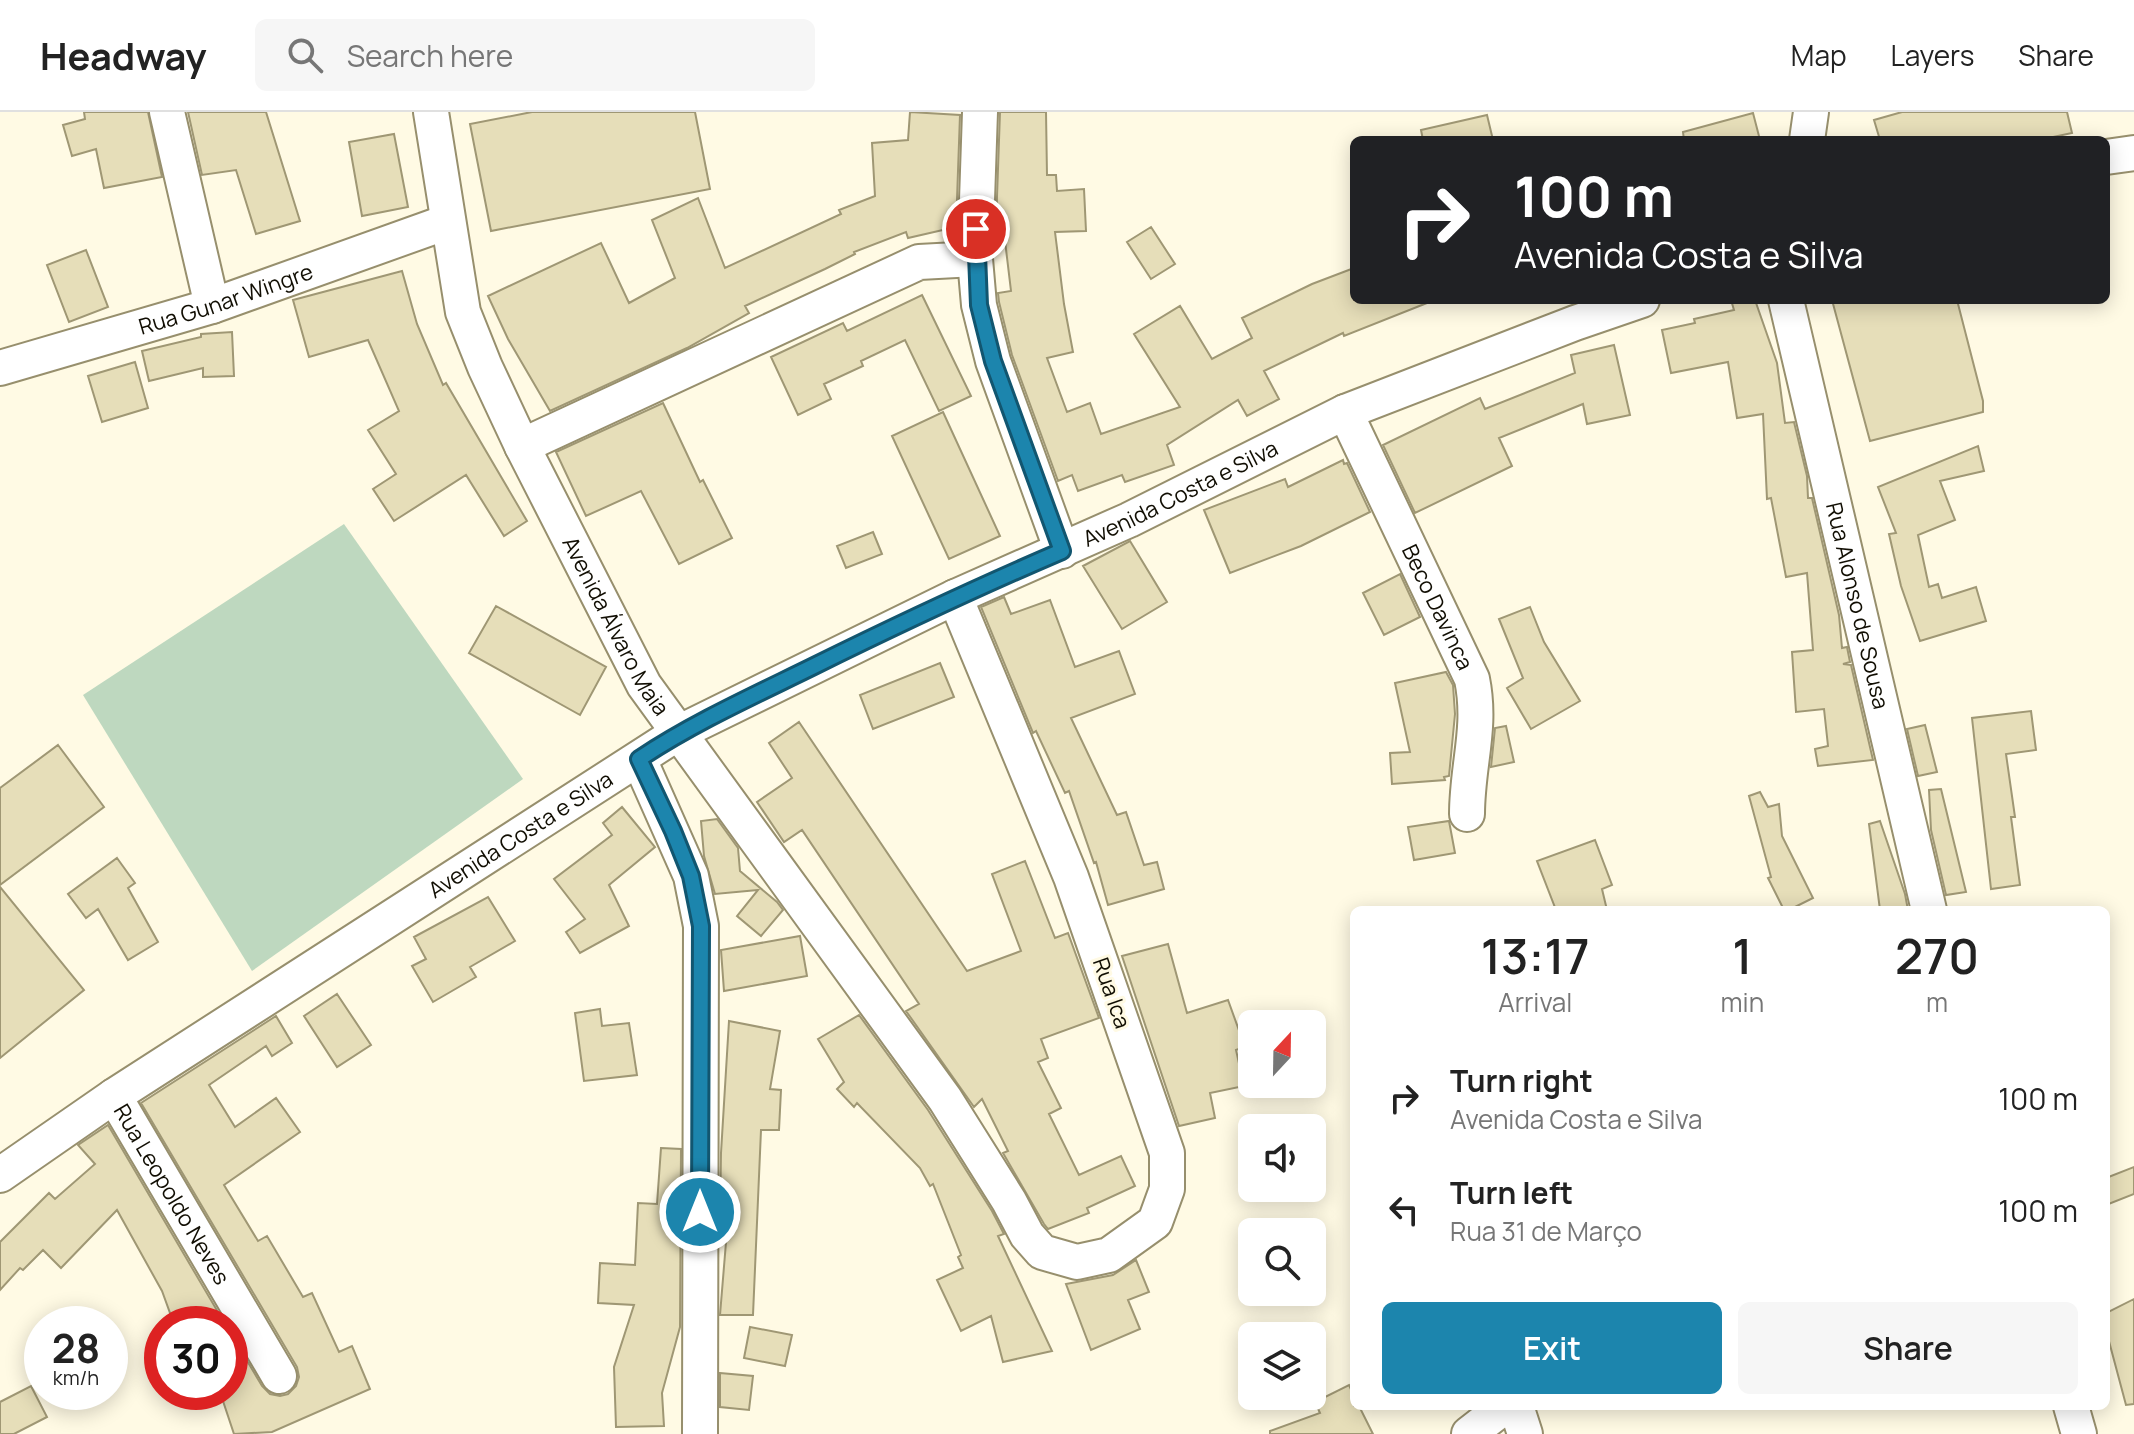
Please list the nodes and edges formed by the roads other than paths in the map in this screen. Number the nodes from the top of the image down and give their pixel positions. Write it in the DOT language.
graph roads {
  1 [pos="167,112"];
  2 [pos="431,112"];
  3 [pos="980,112"];
  4 [pos="1811,112"];
  5 [pos="1808,136"];
  6 [pos="2134,153"];
  7 [pos="2110,156"];
  8 [pos="447,222"];
  9 [pos="975,259"];
  10 [pos="1631,304"];
  11 [pos="1787,304"];
  12 [pos="212,306"];
  13 [pos="0,368"];
  14 [pos="1345,412"];
  15 [pos="522,446"];
  16 [pos="1062,551"];
  17 [pos="955,597"];
  18 [pos="678,733"];
  19 [pos="639,759"];
  20 [pos="1467,814"];
  21 [pos="1928,906"];
  22 [pos="114,1096"];
  23 [pos="5,1176"];
  24 [pos="1009,1201"];
  25 [pos="279,1376"];
  26 [pos="1500,1410"];
  27 [pos="1517,1410"];
  28 [pos="2072,1410"];
  29 [pos="700,1434"];
  30 [pos="1469,1434"];
  31 [pos="1525,1434"];
  32 [pos="2079,1434"];
  1 -- 12 [label="street"];
  2 -- 8 [label="street, Avenida Álvaro Maia"];
  3 -- 9 [label="street"];
  4 -- 5 [label="street"];
  6 -- 7 [label="street"];
  8 -- 12 [label="street, Rua Gunar Wingre"];
  8 -- 15 [label="street, Avenida Álvaro Maia"];
  9 -- 15 [label="street"];
  9 -- 16 [label="street"];
  10 -- 14 [label="street, Avenida Costa e Silva"];
  11 -- 21 [label="street, Rua Alonso de Sousa"];
  12 -- 13 [label="street, Rua Gunar Wingre"];
  14 -- 16 [label="street, Avenida Costa e Silva"];
  14 -- 20 [label="street, Beco Davinca"];
  15 -- 18 [label="street, Avenida Álvaro Maia"];
  16 -- 17 [label="street, Avenida Costa e Silva"];
  17 -- 18 [label="street, Avenida Costa e Silva"];
  17 -- 24 [label="street, Rua Ica"];
  18 -- 19 [label="street, Avenida Costa e Silva"];
  18 -- 24 [label="street, Avenida Álvaro Maia"];
  19 -- 22 [label="street, Avenida Costa e Silva"];
  19 -- 29 [label="street"];
  22 -- 23 [label="street, Avenida Costa e Silva"];
  22 -- 25 [label="street, Rua Leopoldo Neves"];
  26 -- 30 [label="street"];
  27 -- 31 [label="street"];
  28 -- 32 [label="street"];
}
